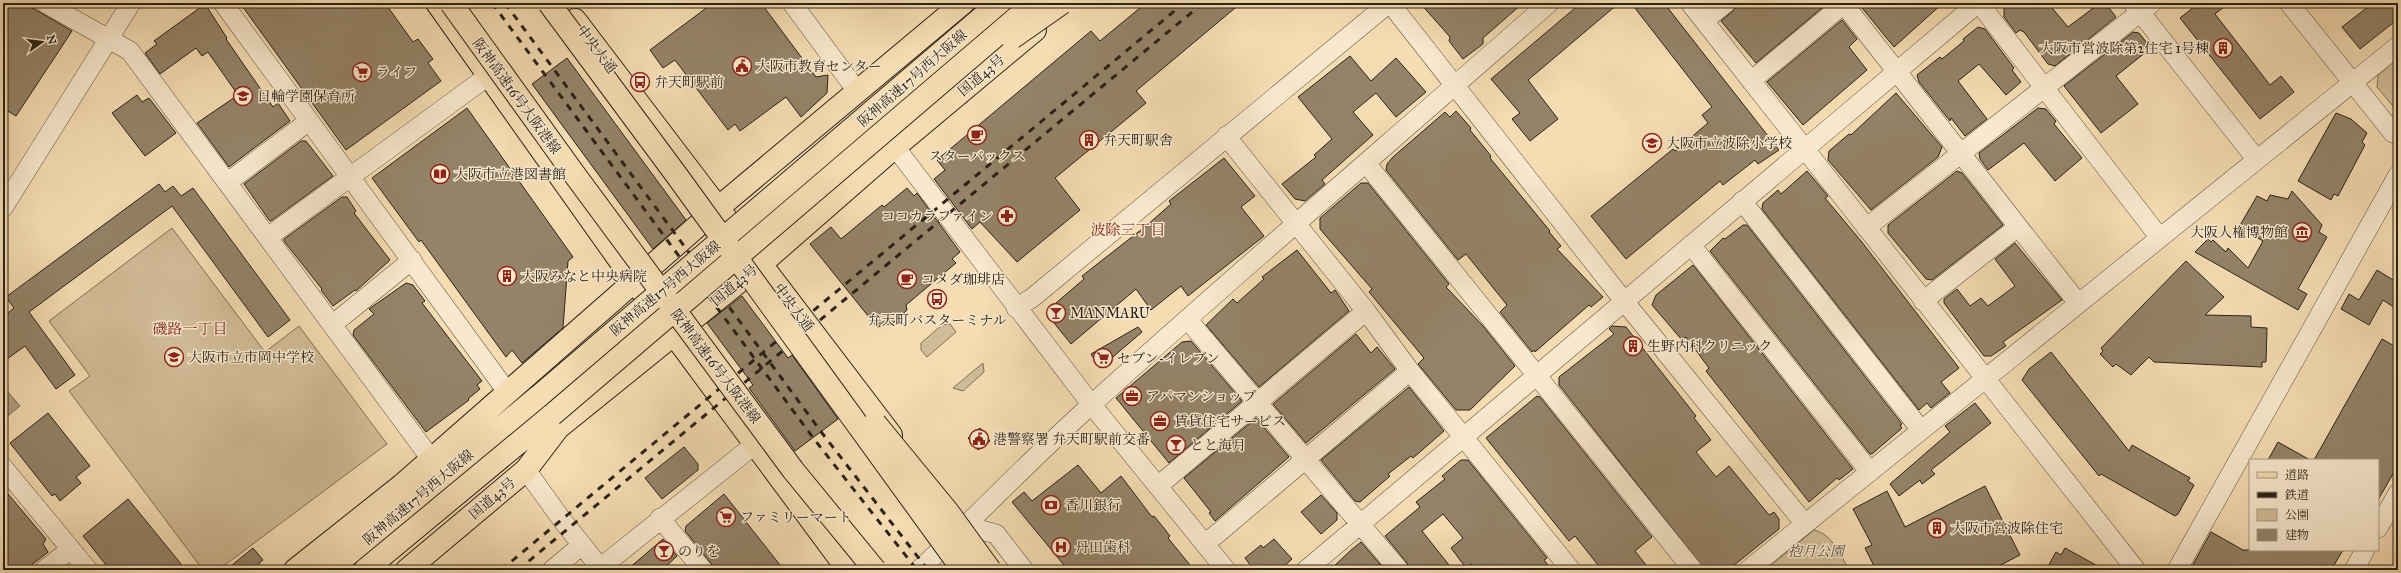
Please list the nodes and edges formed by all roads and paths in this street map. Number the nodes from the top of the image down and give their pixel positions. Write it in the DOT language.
graph roads {
  1 [pos="45,3"];
  2 [pos="131,3"];
  3 [pos="222,3"];
  4 [pos="437,3"];
  5 [pos="451,3"];
  6 [pos="549,3"];
  7 [pos="562,3"];
  8 [pos="792,3"];
  9 [pos="963,3"];
  10 [pos="999,3"];
  11 [pos="1034,3"];
  12 [pos="1045,3"];
  13 [pos="1062,3"];
  14 [pos="1066,3"];
  15 [pos="1549,3"];
  16 [pos="1690,3"];
  17 [pos="1726,3"];
  18 [pos="1844,3"];
  19 [pos="1979,3"];
  20 [pos="2289,3"];
  21 [pos="1396,5"];
  22 [pos="2142,6"];
  23 [pos="1704,21"];
  24 [pos="109,39"];
  25 [pos="2398,46"];
  26 [pos="1897,71"];
  27 [pos="488,76"];
  28 [pos="1751,81"];
  29 [pos="2353,82"];
  30 [pos="1456,85"];
  31 [pos="937,86"];
  32 [pos="2045,87"];
  33 [pos="857,91"];
  34 [pos="309,121"];
  35 [pos="2398,135"];
  36 [pos="1226,136"];
  37 [pos="794,144"];
  38 [pos="895,147"];
  39 [pos="1804,149"];
  40 [pos="1961,154"];
  41 [pos="2257,160"];
  42 [pos="1366,163"];
  43 [pos="2398,175"];
  44 [pos="352,177"];
  45 [pos="228,182"];
  46 [pos="1742,202"];
  47 [pos="3,208"];
  48 [pos="718,208"];
  49 [pos="1297,224"];
  50 [pos="2018,227"];
  51 [pos="1866,228"];
  52 [pos="268,237"];
  53 [pos="2160,238"];
  54 [pos="1691,245"];
  55 [pos="412,260"];
  56 [pos="761,264"];
  57 [pos="635,282"];
  58 [pos="1624,301"];
  59 [pos="1923,301"];
  60 [pos="2078,303"];
  61 [pos="1016,308"];
  62 [pos="1366,312"];
  63 [pos="1188,320"];
  64 [pos="332,326"];
  65 [pos="674,335"];
  66 [pos="572,337"];
  67 [pos="802,347"];
  68 [pos="706,353"];
  69 [pos="1410,371"];
  70 [pos="1534,375"];
  71 [pos="1986,379"];
  72 [pos="610,386"];
  73 [pos="508,393"];
  74 [pos="1258,401"];
  75 [pos="1091,404"];
  76 [pos="1921,430"];
  77 [pos="1462,437"];
  78 [pos="754,445"];
  79 [pos="431,459"];
  80 [pos="1305,461"];
  81 [pos="518,465"];
  82 [pos="3,467"];
  83 [pos="1870,472"];
  84 [pos="402,485"];
  85 [pos="1158,486"];
  86 [pos="2398,493"];
  87 [pos="660,518"];
  88 [pos="1360,524"];
  89 [pos="1805,524"];
  90 [pos="966,526"];
  91 [pos="2379,526"];
  92 [pos="1205,544"];
  93 [pos="582,545"];
  94 [pos="71,549"];
  95 [pos="2364,551"];
  96 [pos="601,569"];
  97 [pos="44,570"];
  98 [pos="88,570"];
  99 [pos="295,570"];
  100 [pos="316,570"];
  101 [pos="329,570"];
  102 [pos="365,570"];
  103 [pos="379,570"];
  104 [pos="407,570"];
  105 [pos="552,570"];
  106 [pos="703,570"];
  107 [pos="848,570"];
  108 [pos="855,570"];
  109 [pos="875,570"];
  110 [pos="919,570"];
  111 [pos="963,570"];
  112 [pos="990,570"];
  113 [pos="999,570"];
  114 [pos="1024,570"];
  115 [pos="1226,570"];
  116 [pos="1306,570"];
  117 [pos="1399,570"];
  118 [pos="1571,570"];
  119 [pos="1693,570"];
  120 [pos="1748,570"];
  121 [pos="2136,570"];
  122 [pos="2177,570"];
  123 [pos="2354,570"];
  1 -- 24 [label="street"];
  2 -- 24 [label="street"];
  3 -- 34 [label="street"];
  4 -- 27 [label="main road"];
  5 -- 68 [label="main road, 阪神高速16号大阪港線, bridge"];
  6 -- 67 [label="main road, bridge"];
  7 -- 48 [label="main road, 中央大通"];
  8 -- 33 [label="street"];
  9 -- 33 [label="main road"];
  10 -- 101 [label="main road, 阪神高速17号西大阪線, bridge"];
  11 -- 31 [label="main road, 阪神高速17号西大阪線, bridge"];
  12 -- 37 [label="main road, 国道43号"];
  13 -- 31 [label="main road, bridge"];
  14 -- 38 [label="main road, 国道43号"];
  15 -- 30 [label="street"];
  16 -- 23 [label="street"];
  17 -- 23 [label="street"];
  18 -- 26 [label="street"];
  18 -- 28 [label="street"];
  19 -- 26 [label="street"];
  19 -- 32 [label="street"];
  20 -- 29 [label="street"];
  21 -- 30 [label="street"];
  21 -- 36 [label="street"];
  22 -- 32 [label="street"];
  22 -- 41 [label="street"];
  23 -- 28 [label="street"];
  24 -- 45 [label="street"];
  24 -- 47 [label="street"];
  25 -- 29 [label="street"];
  26 -- 39 [label="street"];
  26 -- 40 [label="street"];
  27 -- 44 [label="street"];
  27 -- 57 [label="main road"];
  28 -- 39 [label="street"];
  29 -- 35 [label="street"];
  29 -- 41 [label="street"];
  30 -- 42 [label="street"];
  30 -- 58 [label="street"];
  31 -- 102 [label="main road, 阪神高速17号西大阪線, bridge"];
  32 -- 40 [label="street"];
  32 -- 53 [label="street"];
  33 -- 37 [label="main road"];
  34 -- 44 [label="street"];
  34 -- 45 [label="street"];
  36 -- 49 [label="street"];
  36 -- 61 [label="street"];
  37 -- 48 [label="main road"];
  38 -- 56 [label="main road, 国道43号"];
  38 -- 61 [label="street"];
  39 -- 46 [label="street"];
  39 -- 51 [label="street"];
  40 -- 50 [label="street"];
  40 -- 51 [label="street"];
  41 -- 53 [label="street"];
  42 -- 49 [label="street"];
  42 -- 70 [label="street"];
  43 -- 122 [label="street"];
  44 -- 52 [label="street"];
  44 -- 55 [label="street"];
  45 -- 52 [label="street"];
  46 -- 54 [label="street"];
  46 -- 76 [label="street"];
  48 -- 56 [label="main road, 中央大通"];
  48 -- 57 [label="main road"];
  49 -- 62 [label="street"];
  49 -- 63 [label="street"];
  50 -- 59 [label="street"];
  50 -- 60 [label="street"];
  51 -- 59 [label="street"];
  52 -- 64 [label="street"];
  53 -- 60 [label="street"];
  54 -- 58 [label="street"];
  54 -- 83 [label="street"];
  55 -- 64 [label="street"];
  55 -- 73 [label="street"];
  56 -- 65 [label="main road, 国道43号"];
  56 -- 90 [label="main road, 中央大通"];
  57 -- 65 [label="main road"];
  57 -- 66 [label="main road"];
  58 -- 70 [label="street"];
  58 -- 89 [label="street"];
  59 -- 71 [label="street"];
  60 -- 71 [label="street"];
  61 -- 75 [label="street"];
  62 -- 69 [label="street"];
  62 -- 74 [label="street"];
  63 -- 74 [label="street"];
  63 -- 75 [label="street"];
  64 -- 79 [label="street"];
  65 -- 72 [label="main road, 国道43号"];
  65 -- 78 [label="main road"];
  66 -- 72 [label="main road"];
  66 -- 73 [label="main road"];
  67 -- 111 [label="main road, bridge"];
  67 -- 112 [label="main road, bridge"];
  68 -- 108 [label="main road, bridge"];
  68 -- 109 [label="main road, 阪神高速16号大阪港線, bridge"];
  69 -- 77 [label="street"];
  69 -- 80 [label="street"];
  70 -- 77 [label="street"];
  70 -- 119 [label="street"];
  71 -- 76 [label="street"];
  71 -- 121 [label="street"];
  72 -- 81 [label="main road, 国道43号"];
  73 -- 79 [label="main road"];
  74 -- 80 [label="street"];
  74 -- 85 [label="street"];
  75 -- 85 [label="street"];
  75 -- 90 [label="street"];
  76 -- 83 [label="street"];
  77 -- 88 [label="street"];
  77 -- 118 [label="street"];
  78 -- 87 [label="street"];
  78 -- 107 [label="main road"];
  79 -- 84 [label="main road"];
  80 -- 88 [label="street"];
  80 -- 92 [label="street"];
  81 -- 93 [label="street"];
  81 -- 103 [label="main road"];
  81 -- 104 [label="main road, 国道43号"];
  82 -- 94 [label="street"];
  83 -- 89 [label="street"];
  84 -- 99 [label="main road"];
  84 -- 100 [label="main road"];
  85 -- 92 [label="street"];
  86 -- 91 [label="street"];
  87 -- 96 [label="street"];
  87 -- 106 [label="street"];
  88 -- 116 [label="street"];
  88 -- 117 [label="street"];
  89 -- 120 [label="street"];
  90 -- 110 [label="street"];
  90 -- 113 [label="main road, 中央大通"];
  90 -- 114 [label="street"];
  92 -- 115 [label="street"];
  93 -- 96 [label="street"];
  93 -- 105 [label="street"];
  94 -- 97 [label="street"];
  94 -- 98 [label="street"];
  95 -- 123 [label="street"];
}
